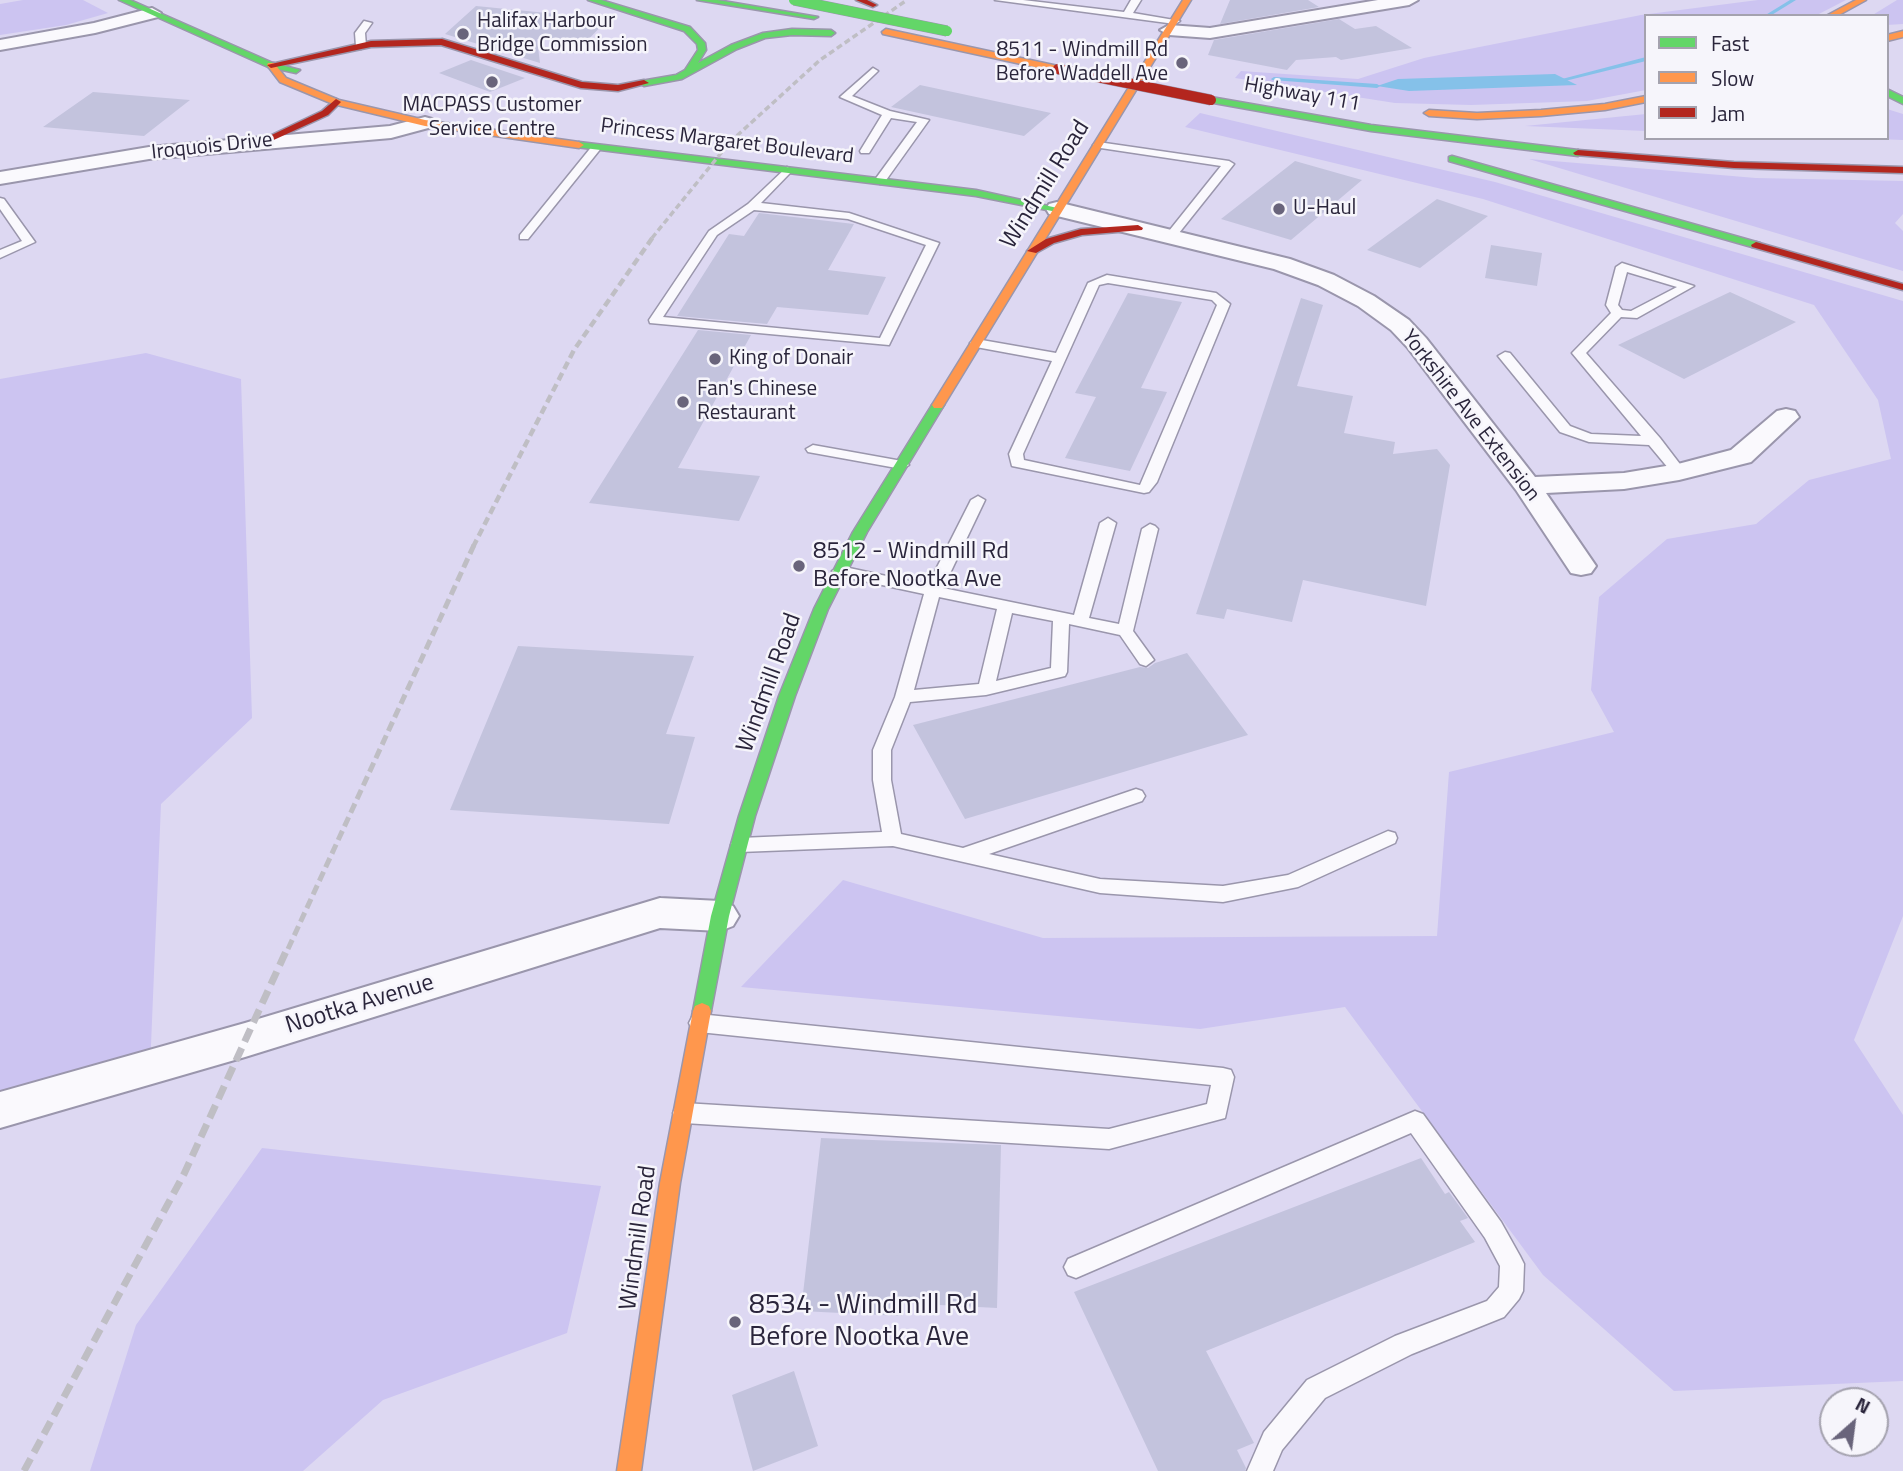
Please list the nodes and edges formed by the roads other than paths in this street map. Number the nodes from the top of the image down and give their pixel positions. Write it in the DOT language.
graph roads {
  1 [pos="123,0"];
  2 [pos="592,0"];
  3 [pos="701,0"];
  4 [pos="793,0"];
  5 [pos="1000,0"];
  6 [pos="1136,0"];
  7 [pos="1187,0"];
  8 [pos="1409,0"];
  9 [pos="1862,0"];
  10 [pos="867,3"];
  11 [pos="152,13"];
  12 [pos="1834,14"];
  13 [pos="1127,16"];
  14 [pos="367,23"];
  15 [pos="1172,25"];
  16 [pos="848,29"];
  17 [pos="941,37"];
  18 [pos="0,45"];
  19 [pos="361,46"];
  20 [pos="271,65"];
  21 [pos="873,71"];
  22 [pos="688,72"];
  23 [pos="1215,93"];
  24 [pos="1274,98"];
  25 [pos="1644,99"];
  26 [pos="336,102"];
  27 [pos="1315,102"];
  28 [pos="1260,110"];
  29 [pos="1407,112"];
  30 [pos="393,114"];
  31 [pos="888,114"];
  32 [pos="425,123"];
  33 [pos="262,142"];
  34 [pos="1098,145"];
  35 [pos="597,147"];
  36 [pos="1413,149"];
  37 [pos="865,151"];
  38 [pos="1903,155"];
  39 [pos="1439,156"];
  40 [pos="787,170"];
  41 [pos="1903,170"];
  42 [pos="0,177"];
  43 [pos="880,181"];
  44 [pos="0,201"];
  45 [pos="752,206"];
  46 [pos="1057,209"];
  47 [pos="1138,228"];
  48 [pos="1171,236"];
  49 [pos="524,237"];
  50 [pos="1032,251"];
  51 [pos="0,254"];
  52 [pos="1903,287"];
  53 [pos="1618,313"];
  54 [pos="976,343"];
  55 [pos="1505,356"];
  56 [pos="1060,358"];
  57 [pos="1786,417"];
  58 [pos="1655,441"];
  59 [pos="813,449"];
  60 [pos="902,465"];
  61 [pos="1679,472"];
  62 [pos="1527,486"];
  63 [pos="978,500"];
  64 [pos="1108,523"];
  65 [pos="1150,529"];
  66 [pos="1581,566"];
  67 [pos="840,570"];
  68 [pos="933,591"];
  69 [pos="1006,606"];
  70 [pos="1062,618"];
  71 [pos="1080,622"];
  72 [pos="1125,631"];
  73 [pos="1146,660"];
  74 [pos="986,689"];
  75 [pos="904,697"];
  76 [pos="1136,796"];
  77 [pos="1388,838"];
  78 [pos="893,839"];
  79 [pos="740,845"];
  80 [pos="963,855"];
  81 [pos="720,916"];
  82 [pos="699,1023"];
  83 [pos="0,1110"];
  84 [pos="683,1113"];
  85 [pos="1076,1267"];
  86 [pos="629,1471"];
  87 [pos="1260,1471"];
  1 -- 11 [label="main road, Princess Margaret Boulevard"];
  2 -- 22 [label="main road"];
  3 -- 16 [label="main road, Highway 111"];
  4 -- 17 [label="main road, Highway 111, bridge"];
  5 -- 13 [label="lane"];
  6 -- 13 [label="lane"];
  7 -- 15 [label="main road, Windmill Road"];
  8 -- 15 [label="street"];
  9 -- 12 [label="main road"];
  10 -- 17 [label="main road, bridge"];
  11 -- 18 [label="street"];
  11 -- 20 [label="main road, Princess Margaret Boulevard"];
  13 -- 15 [label="lane"];
  14 -- 19 [label="lane"];
  15 -- 34 [label="main road, Windmill Road"];
  16 -- 17 [label="main road, Highway 111"];
  16 -- 22 [label="main road"];
  17 -- 23 [label="main road, Highway 111, bridge"];
  19 -- 20 [label="main road"];
  19 -- 22 [label="main road"];
  20 -- 26 [label="main road, Princess Margaret Boulevard"];
  20 -- 30 [label="main road, Princess Margaret Boulevard"];
  21 -- 31 [label="lane"];
  23 -- 24 [label="main road, Highway 111"];
  23 -- 28 [label="main road, Highway 111"];
  24 -- 27 [label="main road"];
  24 -- 38 [label="main road, Highway 111"];
  25 -- 29 [label="main road"];
  26 -- 30 [label="main road, Princess Margaret Boulevard"];
  26 -- 33 [label="main road"];
  28 -- 36 [label="main road"];
  28 -- 41 [label="main road, Highway 111"];
  30 -- 32 [label="main road, Princess Margaret Boulevard"];
  31 -- 37 [label="lane"];
  31 -- 43 [label="lane"];
  32 -- 33 [label="street, Iroquois Drive"];
  32 -- 35 [label="main road, Princess Margaret Boulevard"];
  33 -- 42 [label="street, Iroquois Drive"];
  34 -- 46 [label="main road, Windmill Road"];
  34 -- 48 [label="lane"];
  35 -- 40 [label="main road, Princess Margaret Boulevard"];
  35 -- 49 [label="lane"];
  39 -- 52 [label="main road"];
  40 -- 43 [label="main road, Princess Margaret Boulevard"];
  40 -- 45 [label="lane"];
  43 -- 46 [label="main road, Princess Margaret Boulevard"];
  44 -- 51 [label="lane"];
  45 -- 45 [label="lane"];
  46 -- 47 [label="street, Yorkshire Ave Extension"];
  46 -- 50 [label="main road, Windmill Road"];
  47 -- 48 [label="street, Yorkshire Ave Extension"];
  47 -- 50 [label="main road"];
  48 -- 62 [label="street, Yorkshire Ave Extension"];
  50 -- 54 [label="main road, Windmill Road"];
  53 -- 53 [label="lane"];
  53 -- 58 [label="lane"];
  54 -- 56 [label="lane"];
  54 -- 60 [label="main road, Windmill Road"];
  55 -- 58 [label="lane"];
  56 -- 56 [label="lane"];
  57 -- 61 [label="street"];
  58 -- 61 [label="lane"];
  59 -- 60 [label="lane"];
  60 -- 67 [label="main road, Windmill Road"];
  61 -- 62 [label="street"];
  62 -- 66 [label="street, Yorkshire Ave Extension"];
  63 -- 68 [label="lane"];
  64 -- 71 [label="lane"];
  65 -- 72 [label="lane"];
  67 -- 68 [label="lane"];
  67 -- 79 [label="main road, Windmill Road"];
  68 -- 69 [label="lane"];
  68 -- 75 [label="lane"];
  69 -- 70 [label="lane"];
  69 -- 74 [label="lane"];
  70 -- 71 [label="lane"];
  70 -- 74 [label="lane"];
  71 -- 72 [label="lane"];
  72 -- 73 [label="lane"];
  74 -- 75 [label="lane"];
  75 -- 78 [label="lane"];
  76 -- 80 [label="lane"];
  77 -- 80 [label="lane"];
  78 -- 79 [label="lane"];
  78 -- 80 [label="lane"];
  79 -- 81 [label="main road, Windmill Road"];
  81 -- 82 [label="main road, Windmill Road"];
  81 -- 83 [label="street, Nootka Avenue"];
  82 -- 84 [label="main road, Windmill Road"];
  82 -- 84 [label="lane"];
  84 -- 86 [label="main road, Windmill Road"];
  85 -- 87 [label="lane"];
}
